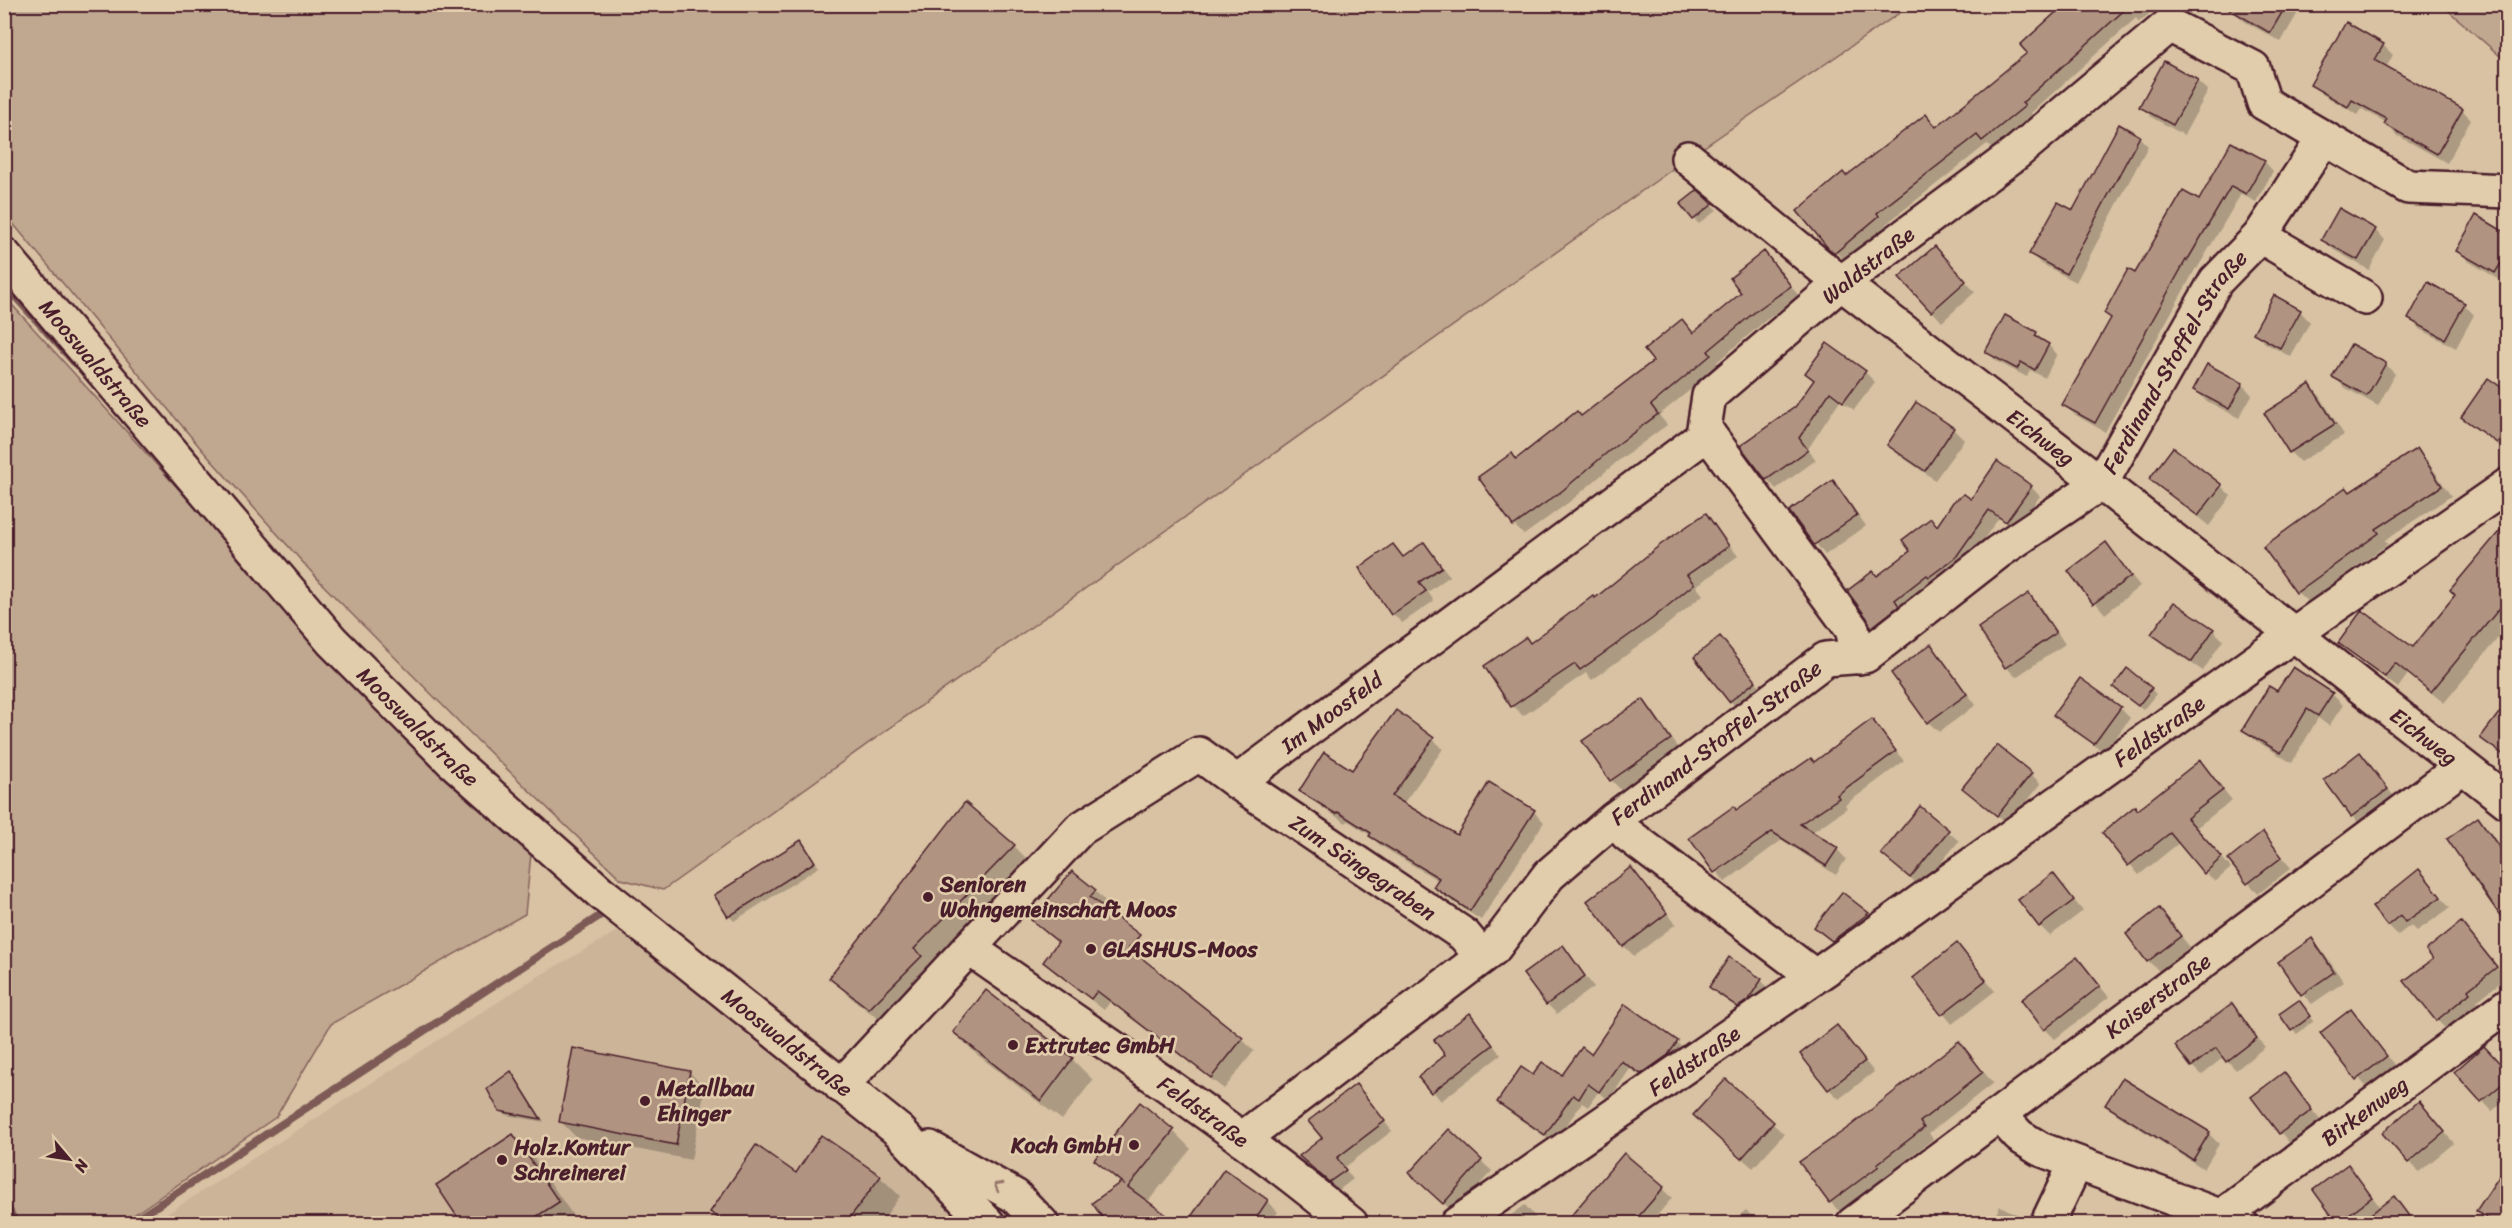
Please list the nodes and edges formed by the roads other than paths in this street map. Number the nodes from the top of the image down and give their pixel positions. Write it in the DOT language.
graph roads {
  1 [pos="2324,138"];
  2 [pos="1688,158"];
  3 [pos="2508,191"];
  4 [pos="2260,236"];
  5 [pos="4,255"];
  6 [pos="1841,283"];
  7 [pos="2365,298"];
  8 [pos="1708,433"];
  9 [pos="2101,483"];
  10 [pos="2508,485"];
  11 [pos="2294,634"];
  12 [pos="1859,657"];
  13 [pos="2462,767"];
  14 [pos="1237,782"];
  15 [pos="2508,802"];
  16 [pos="1614,819"];
  17 [pos="969,948"];
  18 [pos="1482,957"];
  19 [pos="1811,978"];
  20 [pos="2508,1005"];
  21 [pos="842,1086"];
  22 [pos="2000,1115"];
  23 [pos="899,1131"];
  24 [pos="1242,1139"];
  25 [pos="2076,1163"];
  26 [pos="2173,1211"];
  27 [pos="2232,1220"];
  28 [pos="988,1224"];
  29 [pos="1042,1224"];
  30 [pos="1351,1224"];
  31 [pos="1457,1224"];
  32 [pos="1853,1224"];
  33 [pos="2047,1224"];
  1 -- 3 [label="street"];
  1 -- 4 [label="street, Ferdinand-Stoffel-Straße"];
  1 -- 6 [label="street, Waldstraße"];
  2 -- 6 [label="street, Eichweg"];
  4 -- 7 [label="street, Ferdinand-Stoffel-Straße"];
  4 -- 9 [label="street, Ferdinand-Stoffel-Straße"];
  5 -- 21 [label="street, Mooswaldstraße"];
  6 -- 8 [label="street, Waldstraße"];
  6 -- 9 [label="street, Eichweg"];
  8 -- 12 [label="street"];
  8 -- 14 [label="street, Im Moosfeld"];
  9 -- 11 [label="street, Eichweg"];
  9 -- 12 [label="street, Ferdinand-Stoffel-Straße"];
  10 -- 11 [label="street, Feldstraße"];
  11 -- 13 [label="street, Eichweg"];
  11 -- 19 [label="street, Feldstraße"];
  12 -- 16 [label="street, Ferdinand-Stoffel-Straße"];
  13 -- 15 [label="street, Eichweg"];
  13 -- 22 [label="street, Kaiserstraße"];
  14 -- 17 [label="street"];
  14 -- 18 [label="street, Zum Sängegraben"];
  16 -- 18 [label="street, Ferdinand-Stoffel-Straße"];
  16 -- 19 [label="street"];
  17 -- 21 [label="street"];
  17 -- 24 [label="street, Feldstraße"];
  18 -- 24 [label="street, Ferdinand-Stoffel-Straße"];
  19 -- 31 [label="street, Feldstraße"];
  20 -- 27 [label="street, Birkenweg"];
  21 -- 23 [label="street, Mooswaldstraße"];
  22 -- 25 [label="street, Birkenweg"];
  22 -- 32 [label="street, Kaiserstraße"];
  23 -- 28 [label="street, Mooswaldstraße"];
  29 -- 23 [label="street, Mooswaldstraße, one-way"];
  24 -- 30 [label="street, Feldstraße"];
  25 -- 26 [label="street, Birkenweg"];
  25 -- 33 [label="street"];
  26 -- 27 [label="street, Birkenweg"];
}
